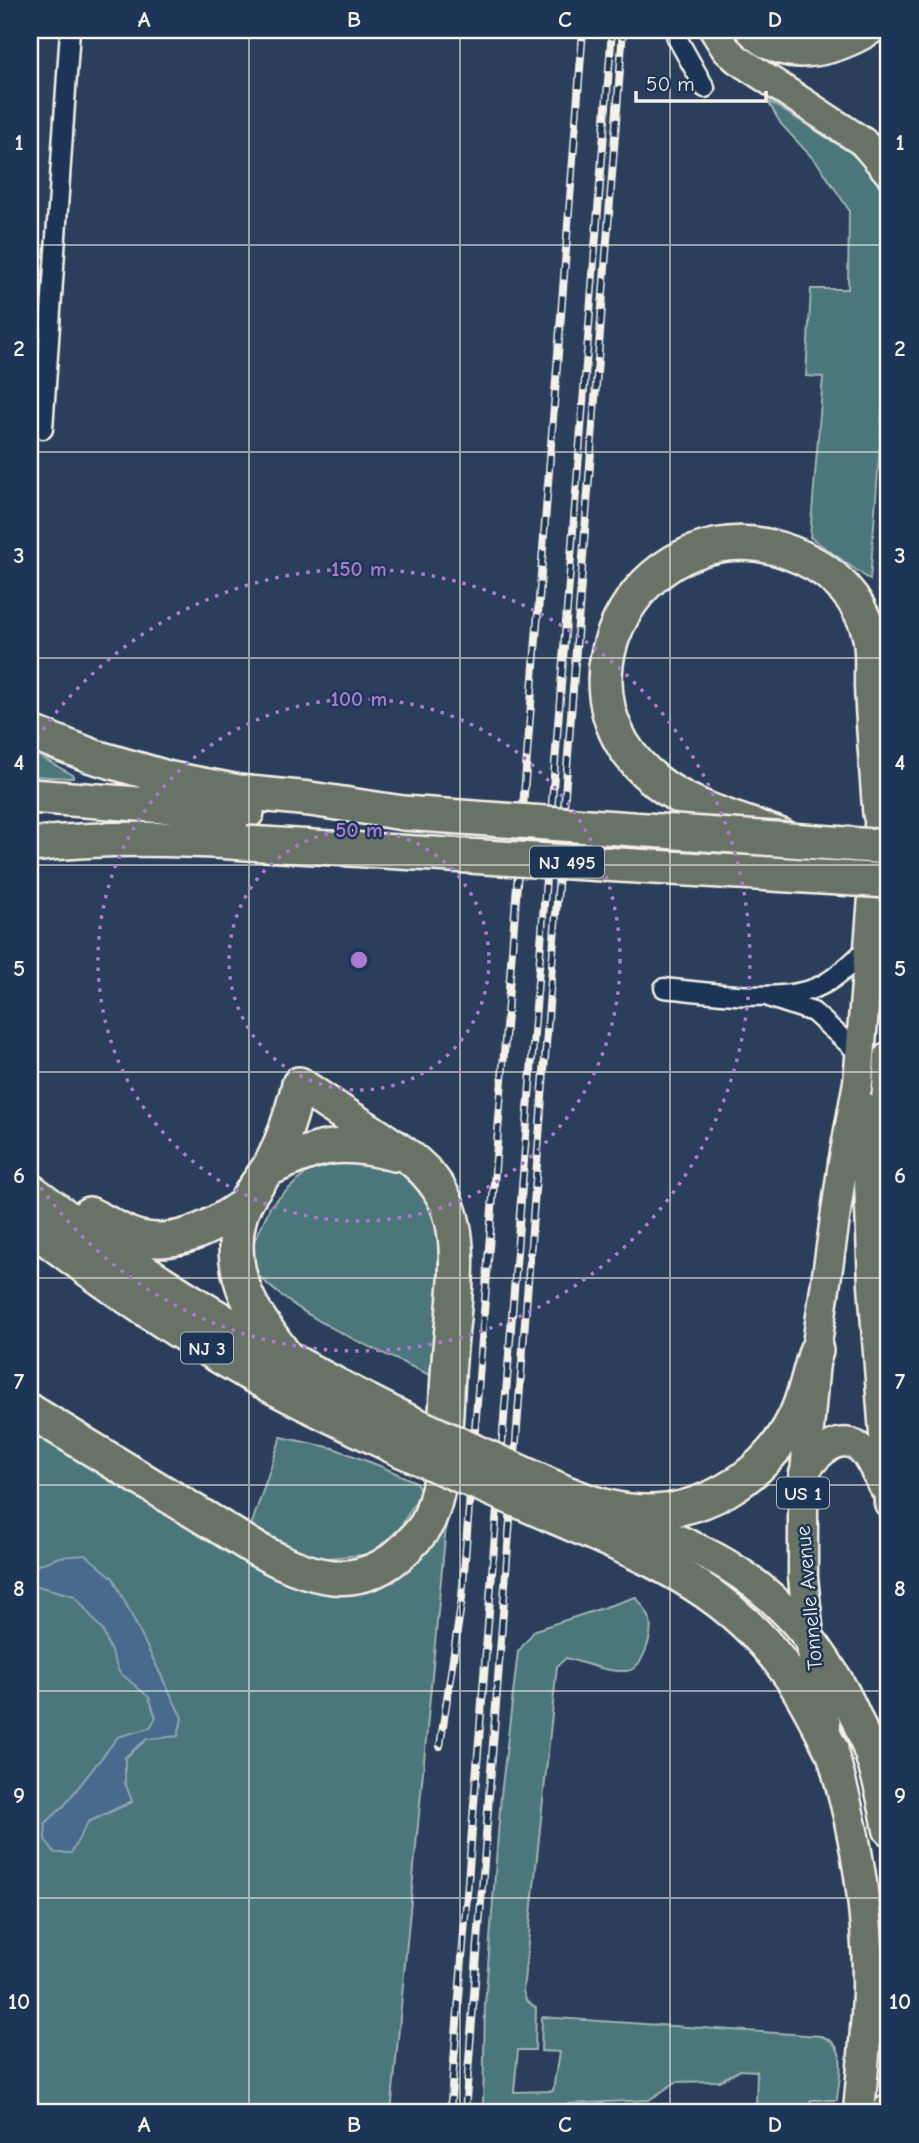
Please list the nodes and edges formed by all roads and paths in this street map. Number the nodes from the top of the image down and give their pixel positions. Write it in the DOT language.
graph roads {
  1 [pos="70,30"];
  2 [pos="675,30"];
  3 [pos="714,30"];
  4 [pos="750,30"];
  5 [pos="871,30"];
  6 [pos="705,88"];
  7 [pos="889,173"];
  8 [pos="43,429"];
  9 [pos="30,732"];
  10 [pos="889,738"];
  11 [pos="30,796"];
  12 [pos="196,811"];
  13 [pos="880,814"];
  14 [pos="797,842"];
  15 [pos="30,845"];
  16 [pos="889,847"];
  17 [pos="889,881"];
  18 [pos="869,947"];
  19 [pos="664,988"];
  20 [pos="761,996"];
  21 [pos="860,1054"];
  22 [pos="889,1056"];
  23 [pos="858,1082"];
  24 [pos="297,1094"];
  25 [pos="325,1147"];
  26 [pos="414,1160"];
  27 [pos="268,1168"];
  28 [pos="30,1182"];
  29 [pos="30,1190"];
  30 [pos="244,1205"];
  31 [pos="871,1225"];
  32 [pos="30,1226"];
  33 [pos="30,1241"];
  34 [pos="90,1273"];
  35 [pos="816,1351"];
  36 [pos="287,1358"];
  37 [pos="30,1411"];
  38 [pos="399,1433"];
  39 [pos="804,1473"];
  40 [pos="889,1498"];
  41 [pos="562,1501"];
  42 [pos="889,1503"];
  43 [pos="809,1636"];
  44 [pos="831,1749"];
  45 [pos="889,1830"];
  46 [pos="859,2113"];
  1 -- 8 [label="street"];
  2 -- 6 [label="street"];
  3 -- 7 [label="main road"];
  4 -- 5 [label="main road"];
  9 -- 12 [label="highway"];
  10 -- 13 [label="main road, Tonnelle Avenue / US 1"];
  11 -- 12 [label="highway, NJ 495"];
  12 -- 14 [label="highway, NJ 495, bridge"];
  12 -- 15 [label="highway, NJ 495"];
  12 -- 17 [label="highway, NJ 495, bridge"];
  13 -- 14 [label="highway, bridge"];
  13 -- 18 [label="main road, Tonnelle Avenue / US 1"];
  14 -- 16 [label="highway, NJ 495, bridge"];
  18 -- 20 [label="street"];
  18 -- 21 [label="main road, Tonnelle Avenue / US 1"];
  19 -- 20 [label="street"];
  20 -- 21 [label="street"];
  21 -- 23 [label="main road, Tonnelle Avenue / US 1"];
  22 -- 31 [label="main road"];
  23 -- 31 [label="main road, Tonnelle Avenue / US 1"];
  23 -- 35 [label="main road, Tonnelle Avenue / US 1"];
  24 -- 25 [label="highway"];
  24 -- 26 [label="highway"];
  24 -- 27 [label="highway"];
  25 -- 26 [label="highway"];
  25 -- 27 [label="highway"];
  26 -- 37 [label="highway"];
  27 -- 30 [label="highway"];
  28 -- 30 [label="highway"];
  29 -- 36 [label="highway, NJ 3"];
  30 -- 36 [label="highway"];
  31 -- 40 [label="main road, Tonnelle Avenue / US 1"];
  32 -- 34 [label="highway, NJ 3"];
  33 -- 34 [label="highway"];
  34 -- 38 [label="highway, NJ 3"];
  35 -- 39 [label="main road, Tonnelle Avenue / US 1"];
  35 -- 41 [label="highway"];
  36 -- 38 [label="highway, NJ 3"];
  38 -- 41 [label="highway, NJ 3, bridge"];
  39 -- 40 [label="main road"];
  39 -- 43 [label="main road, Tonnelle Avenue / US 1"];
  40 -- 42 [label="main road, Tonnelle Avenue / US 1"];
  41 -- 43 [label="highway, NJ 3"];
  41 -- 44 [label="highway, NJ 3"];
  43 -- 44 [label="main road, Tonnelle Avenue / US 1"];
  43 -- 45 [label="highway, NJ 3"];
  44 -- 46 [label="highway, Tonnelle Avenue / US 1"];
}
